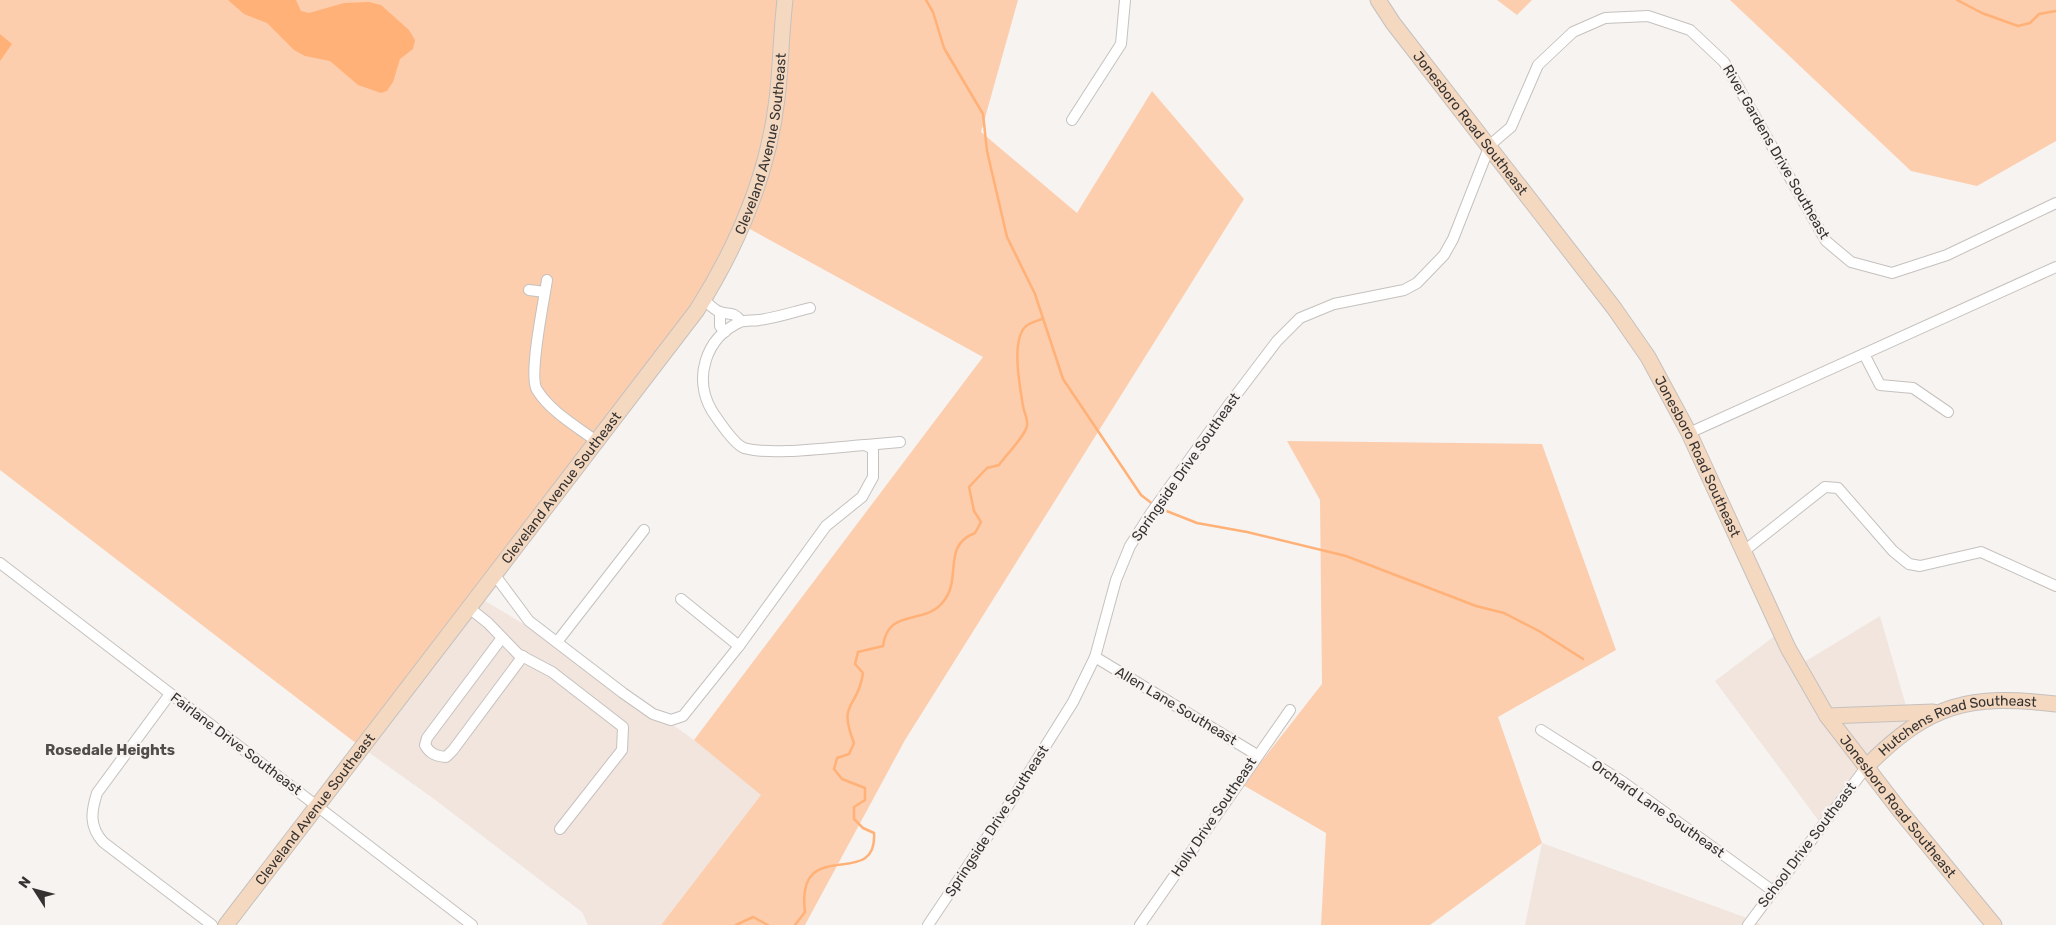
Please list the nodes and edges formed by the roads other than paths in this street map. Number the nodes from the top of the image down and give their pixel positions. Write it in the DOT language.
graph roads {
  1 [pos="785,0"];
  2 [pos="1125,0"];
  3 [pos="1378,0"];
  4 [pos="1072,120"];
  5 [pos="1490,145"];
  6 [pos="2056,203"];
  7 [pos="2056,268"];
  8 [pos="547,280"];
  9 [pos="529,290"];
  10 [pos="545,292"];
  11 [pos="704,299"];
  12 [pos="810,308"];
  13 [pos="720,312"];
  14 [pos="741,321"];
  15 [pos="725,332"];
  16 [pos="1864,354"];
  17 [pos="1948,412"];
  18 [pos="1689,433"];
  19 [pos="596,441"];
  20 [pos="900,442"];
  21 [pos="865,445"];
  22 [pos="644,530"];
  23 [pos="1744,551"];
  24 [pos="0,563"];
  25 [pos="494,574"];
  26 [pos="2056,586"];
  27 [pos="681,599"];
  28 [pos="468,608"];
  29 [pos="502,639"];
  30 [pos="557,642"];
  31 [pos="739,646"];
  32 [pos="523,656"];
  33 [pos="1095,657"];
  34 [pos="170,694"];
  35 [pos="2056,704"];
  36 [pos="1290,710"];
  37 [pos="1940,711"];
  38 [pos="1827,716"];
  39 [pos="1541,730"];
  40 [pos="1257,754"];
  41 [pos="1867,766"];
  42 [pos="316,805"];
  43 [pos="560,830"];
  44 [pos="1773,891"];
  45 [pos="212,925"];
  46 [pos="226,925"];
  47 [pos="472,925"];
  48 [pos="928,925"];
  49 [pos="1140,925"];
  50 [pos="1748,925"];
  51 [pos="1994,925"];
  1 -- 11 [label="main road, Cleveland Avenue Southeast"];
  2 -- 4 [label="street"];
  3 -- 5 [label="main road, Jonesboro Road Southeast"];
  5 -- 6 [label="street, River Gardens Drive Southeast"];
  5 -- 18 [label="main road, Jonesboro Road Southeast"];
  5 -- 33 [label="street, Springside Drive Southeast"];
  7 -- 16 [label="street"];
  8 -- 10 [label="street"];
  9 -- 10 [label="street"];
  10 -- 19 [label="street"];
  11 -- 13 [label="street"];
  11 -- 19 [label="main road, Cleveland Avenue Southeast"];
  12 -- 14 [label="street"];
  13 -- 14 [label="street"];
  13 -- 15 [label="street"];
  14 -- 15 [label="street"];
  15 -- 21 [label="street"];
  16 -- 17 [label="street"];
  16 -- 18 [label="street"];
  18 -- 23 [label="main road, Jonesboro Road Southeast"];
  19 -- 25 [label="main road, Cleveland Avenue Southeast"];
  20 -- 21 [label="street"];
  21 -- 31 [label="street"];
  22 -- 30 [label="street"];
  23 -- 26 [label="street"];
  23 -- 38 [label="main road, Jonesboro Road Southeast"];
  24 -- 34 [label="street, Fairlane Drive Southeast"];
  25 -- 28 [label="main road, Cleveland Avenue Southeast"];
  25 -- 30 [label="street"];
  27 -- 31 [label="street"];
  28 -- 29 [label="street"];
  28 -- 42 [label="main road, Cleveland Avenue Southeast"];
  29 -- 32 [label="street"];
  29 -- 32 [label="street"];
  30 -- 31 [label="street"];
  32 -- 43 [label="street"];
  33 -- 40 [label="street, Allen Lane Southeast"];
  33 -- 48 [label="street, Springside Drive Southeast"];
  34 -- 42 [label="street, Fairlane Drive Southeast"];
  34 -- 45 [label="street"];
  35 -- 37 [label="main road, Hutchens Road Southeast"];
  36 -- 40 [label="street, Holly Drive Southeast"];
  37 -- 38 [label="main road"];
  37 -- 41 [label="main road, Hutchens Road Southeast"];
  38 -- 41 [label="main road, Jonesboro Road Southeast"];
  39 -- 44 [label="street, Orchard Lane Southeast"];
  40 -- 49 [label="street, Holly Drive Southeast"];
  41 -- 44 [label="street, School Drive Southeast"];
  41 -- 51 [label="main road, Jonesboro Road Southeast"];
  42 -- 46 [label="main road, Cleveland Avenue Southeast"];
  42 -- 47 [label="street, Fairlane Drive Southeast"];
  44 -- 50 [label="street, School Drive Southeast"];
}
